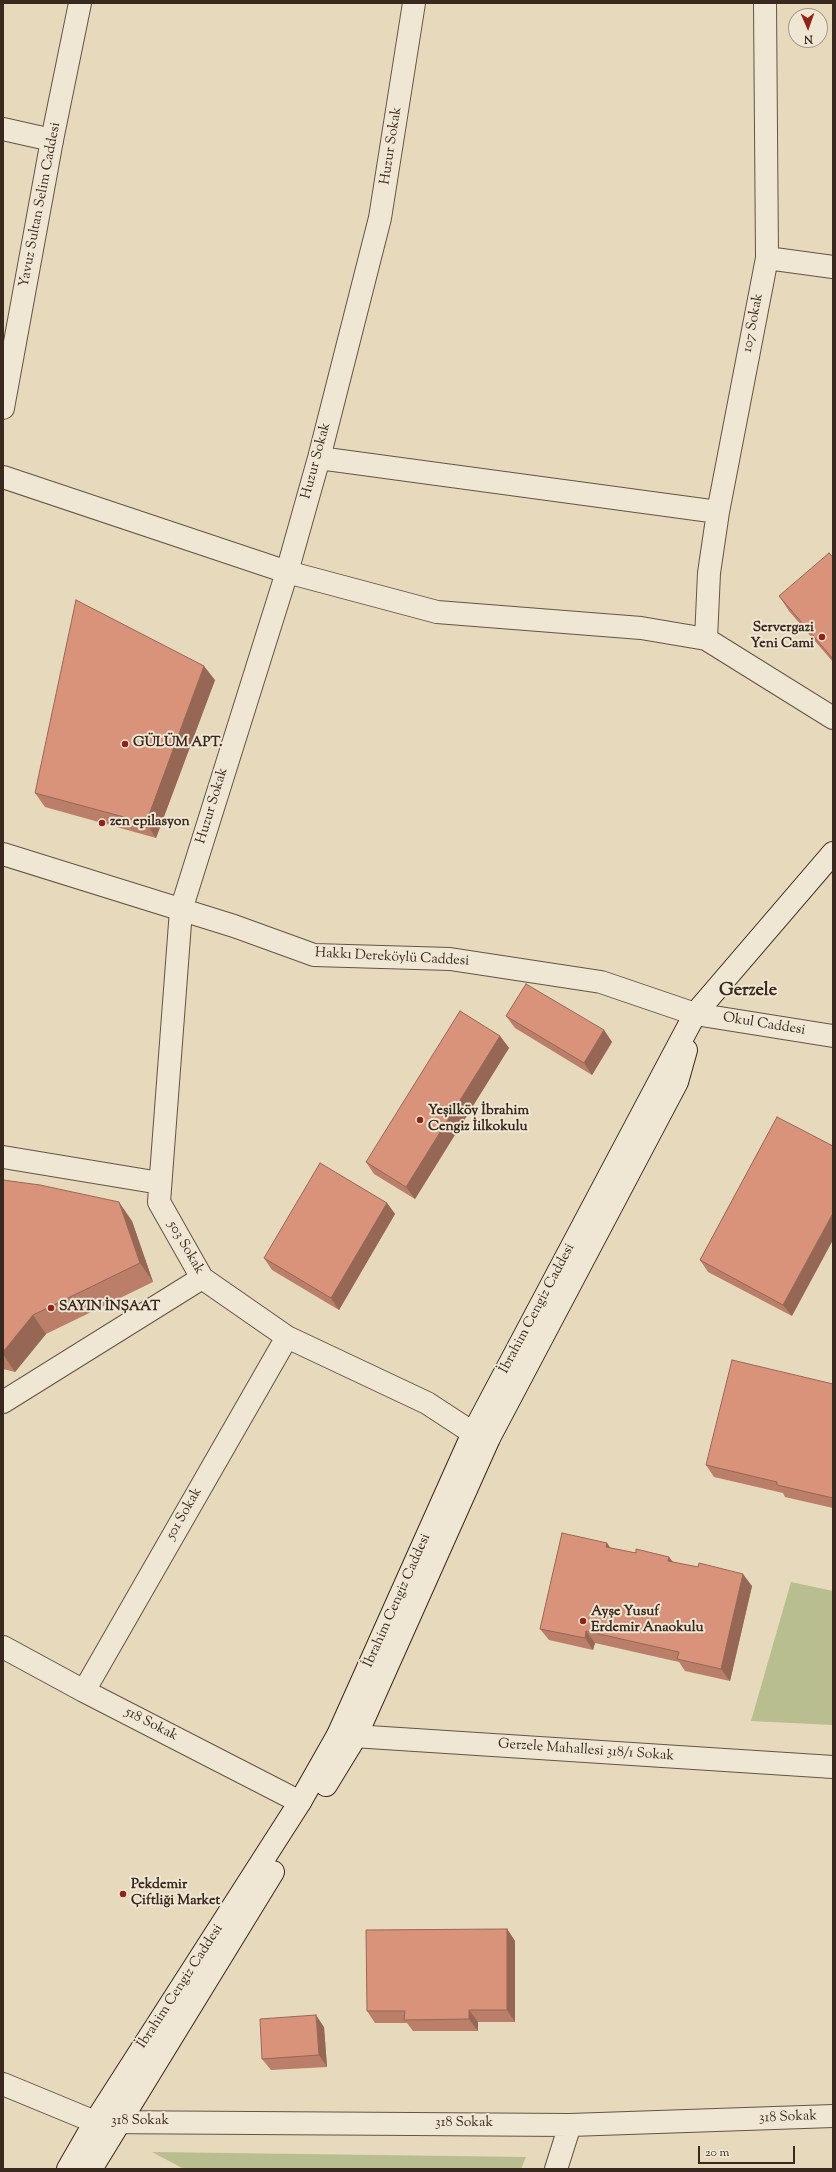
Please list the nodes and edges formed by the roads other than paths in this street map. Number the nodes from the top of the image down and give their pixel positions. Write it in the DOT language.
graph roads {
  1 [pos="80,3"];
  2 [pos="414,3"];
  3 [pos="765,3"];
  4 [pos="3,129"];
  5 [pos="52,140"];
  6 [pos="767,258"];
  7 [pos="833,267"];
  8 [pos="3,408"];
  9 [pos="319,458"];
  10 [pos="3,477"];
  11 [pos="718,512"];
  12 [pos="287,572"];
  13 [pos="706,639"];
  14 [pos="833,718"];
  15 [pos="3,854"];
  16 [pos="833,854"];
  17 [pos="181,910"];
  18 [pos="695,1014"];
  19 [pos="833,1036"];
  20 [pos="3,1157"];
  21 [pos="160,1183"];
  22 [pos="202,1278"];
  23 [pos="287,1337"];
  24 [pos="3,1402"];
  25 [pos="481,1435"];
  26 [pos="3,1647"];
  27 [pos="84,1691"];
  28 [pos="347,1736"];
  29 [pos="833,1767"];
  30 [pos="300,1802"];
  31 [pos="3,2084"];
  32 [pos="833,2116"];
  33 [pos="95,2122"];
  34 [pos="118,2122"];
  35 [pos="570,2125"];
  36 [pos="68,2169"];
  37 [pos="91,2169"];
  38 [pos="556,2169"];
  1 -- 5 [label="street, Yavuz Sultan Selim Caddesi"];
  2 -- 9 [label="street, Huzur Sokak"];
  3 -- 6 [label="street, 107 Sokak"];
  4 -- 5 [label="street"];
  5 -- 8 [label="street, Yavuz Sultan Selim Caddesi"];
  6 -- 7 [label="street"];
  6 -- 11 [label="street, 107 Sokak"];
  9 -- 11 [label="street"];
  9 -- 12 [label="street, Huzur Sokak"];
  10 -- 12 [label="street"];
  11 -- 13 [label="street, 107 Sokak"];
  12 -- 13 [label="street"];
  12 -- 17 [label="street, Huzur Sokak"];
  13 -- 14 [label="street"];
  15 -- 17 [label="street, Hakkı Dereköylü Caddesi"];
  16 -- 18 [label="street, İbrahim Cengiz Caddesi"];
  17 -- 18 [label="street, Hakkı Dereköylü Caddesi"];
  17 -- 21 [label="street, 503 Sokak"];
  18 -- 19 [label="street, Okul Caddesi"];
  18 -- 25 [label="street, İbrahim Cengiz Caddesi"];
  20 -- 21 [label="street"];
  21 -- 22 [label="street, 503 Sokak"];
  22 -- 23 [label="street, 503 Sokak"];
  22 -- 24 [label="street"];
  23 -- 25 [label="street, 503 Sokak"];
  23 -- 27 [label="street, 501 Sokak"];
  25 -- 28 [label="street, İbrahim Cengiz Caddesi"];
  26 -- 27 [label="street, 518 Sokak"];
  27 -- 30 [label="street, 518 Sokak"];
  28 -- 29 [label="street, Gerzele Mahallesi 318/1 Sokak"];
  28 -- 30 [label="street, İbrahim Cengiz Caddesi"];
  28 -- 34 [label="street, İbrahim Cengiz Caddesi"];
  30 -- 33 [label="street, İbrahim Cengiz Caddesi"];
  31 -- 33 [label="street"];
  32 -- 35 [label="street, 318 Sokak"];
  33 -- 34 [label="street, 318 Sokak"];
  33 -- 36 [label="street, İbrahim Cengiz Caddesi"];
  34 -- 35 [label="street, 318 Sokak"];
  34 -- 37 [label="street, İbrahim Cengiz Caddesi"];
  35 -- 38 [label="street"];
}
